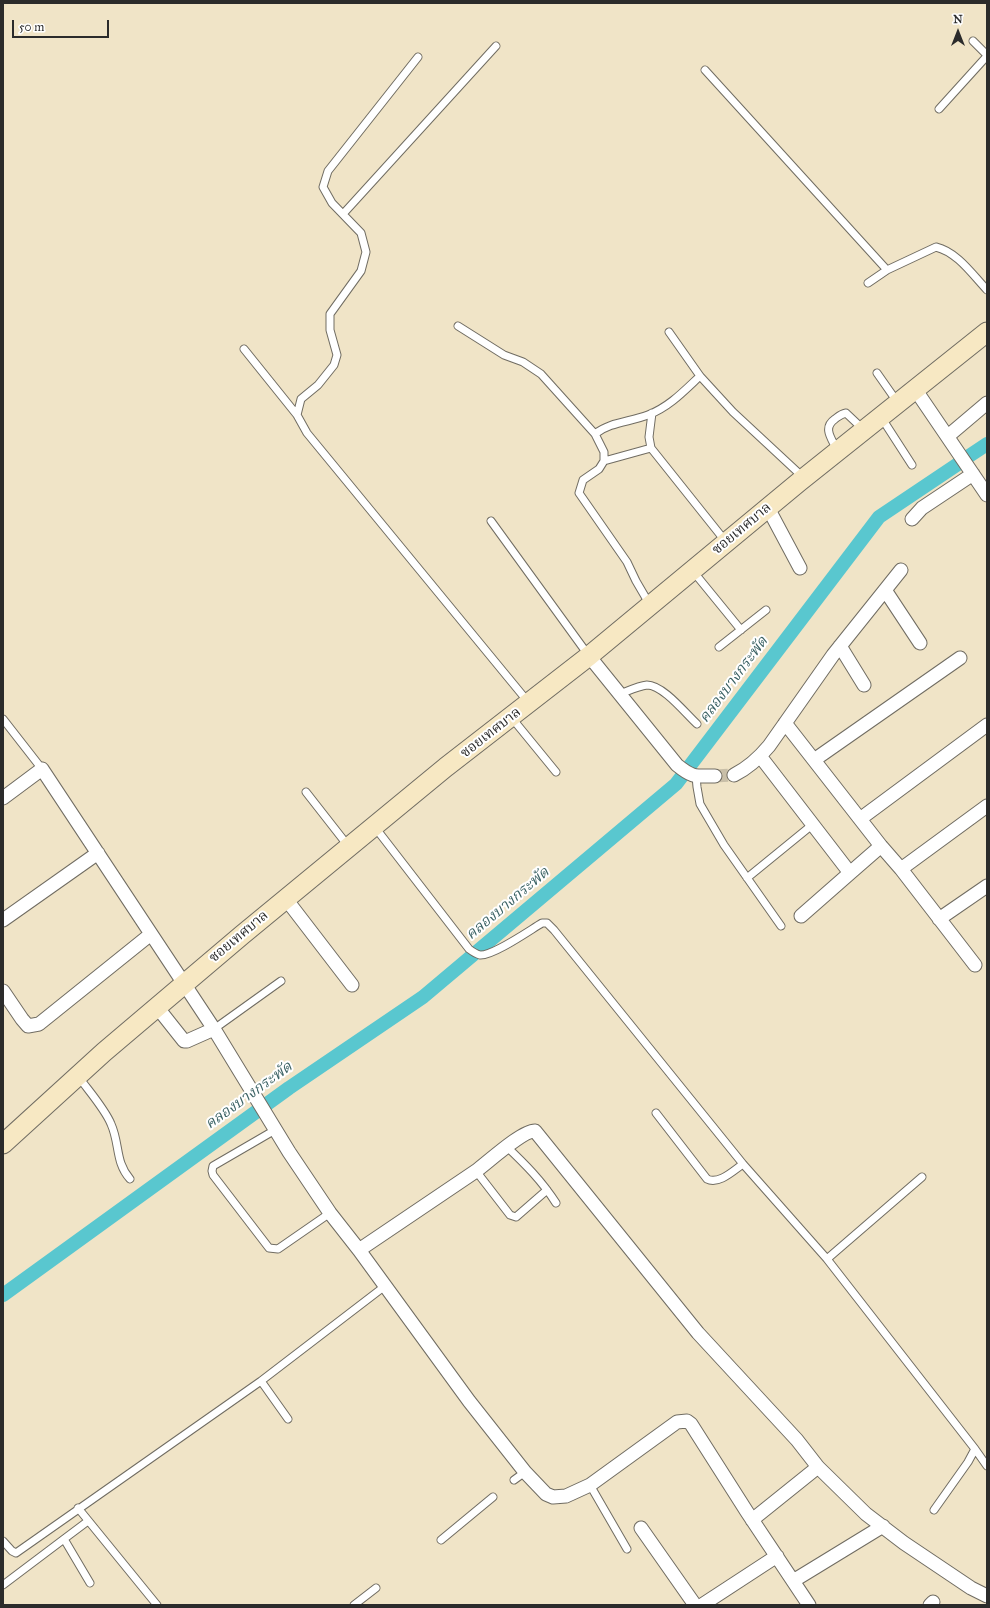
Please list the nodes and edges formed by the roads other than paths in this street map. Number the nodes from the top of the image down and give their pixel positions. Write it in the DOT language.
graph roads {
  1 [pos="973,41"];
  2 [pos="496,46"];
  3 [pos="987,55"];
  4 [pos="418,57"];
  5 [pos="705,70"];
  6 [pos="939,109"];
  7 [pos="342,214"];
  8 [pos="887,270"];
  9 [pos="868,283"];
  10 [pos="987,290"];
  11 [pos="458,326"];
  12 [pos="669,332"];
  13 [pos="987,332"];
  14 [pos="244,349"];
  15 [pos="877,373"];
  16 [pos="700,376"];
  17 [pos="915,390"];
  18 [pos="898,403"];
  19 [pos="987,403"];
  20 [pos="652,413"];
  21 [pos="297,415"];
  22 [pos="881,417"];
  23 [pos="864,430"];
  24 [pos="595,434"];
  25 [pos="948,436"];
  26 [pos="651,448"];
  27 [pos="837,451"];
  28 [pos="604,461"];
  29 [pos="912,465"];
  30 [pos="973,474"];
  31 [pos="804,478"];
  32 [pos="987,495"];
  33 [pos="768,508"];
  34 [pos="912,519"];
  35 [pos="491,521"];
  36 [pos="726,542"];
  37 [pos="800,568"];
  38 [pos="692,570"];
  39 [pos="901,570"];
  40 [pos="885,590"];
  41 [pos="651,605"];
  42 [pos="766,610"];
  43 [pos="741,630"];
  44 [pos="920,643"];
  45 [pos="840,646"];
  46 [pos="719,647"];
  47 [pos="589,656"];
  48 [pos="960,658"];
  49 [pos="864,685"];
  50 [pos="620,694"];
  51 [pos="529,703"];
  52 [pos="511,717"];
  53 [pos="3,720"];
  54 [pos="785,723"];
  55 [pos="697,724"];
  56 [pos="987,725"];
  57 [pos="760,756"];
  58 [pos="814,760"];
  59 [pos="42,769"];
  60 [pos="556,772"];
  61 [pos="692,775"];
  62 [pos="734,775"];
  63 [pos="715,776"];
  64 [pos="306,792"];
  65 [pos="3,798"];
  66 [pos="987,806"];
  67 [pos="860,819"];
  68 [pos="812,825"];
  69 [pos="374,826"];
  70 [pos="881,846"];
  71 [pos="349,847"];
  72 [pos="98,853"];
  73 [pos="901,869"];
  74 [pos="850,873"];
  75 [pos="747,878"];
  76 [pos="987,886"];
  77 [pos="286,899"];
  78 [pos="801,916"];
  79 [pos="939,919"];
  80 [pos="3,920"];
  81 [pos="780,926"];
  82 [pos="151,934"];
  83 [pos="975,965"];
  84 [pos="281,981"];
  85 [pos="184,984"];
  86 [pos="352,985"];
  87 [pos="3,991"];
  88 [pos="157,1007"];
  89 [pos="214,1028"];
  90 [pos="77,1076"];
  91 [pos="656,1113"];
  92 [pos="275,1130"];
  93 [pos="3,1144"];
  94 [pos="506,1146"];
  95 [pos="744,1164"];
  96 [pos="476,1171"];
  97 [pos="922,1178"];
  98 [pos="130,1179"];
  99 [pos="547,1190"];
  100 [pos="556,1202"];
  101 [pos="330,1213"];
  102 [pos="359,1250"];
  103 [pos="827,1259"];
  104 [pos="385,1286"];
  105 [pos="261,1382"];
  106 [pos="288,1419"];
  107 [pos="975,1449"];
  108 [pos="987,1466"];
  109 [pos="818,1467"];
  110 [pos="525,1472"];
  111 [pos="514,1480"];
  112 [pos="590,1485"];
  113 [pos="493,1497"];
  114 [pos="78,1508"];
  115 [pos="934,1510"];
  116 [pos="752,1520"];
  117 [pos="88,1521"];
  118 [pos="883,1526"];
  119 [pos="641,1528"];
  120 [pos="64,1539"];
  121 [pos="441,1540"];
  122 [pos="3,1541"];
  123 [pos="627,1549"];
  124 [pos="776,1556"];
  125 [pos="793,1581"];
  126 [pos="90,1583"];
  127 [pos="3,1585"];
  128 [pos="376,1588"];
  129 [pos="987,1596"];
  130 [pos="158,1605"];
  131 [pos="354,1605"];
  132 [pos="695,1605"];
  133 [pos="702,1605"];
  134 [pos="809,1605"];
  1 -- 3 [label="lane"];
  2 -- 7 [label="lane"];
  3 -- 6 [label="lane"];
  4 -- 7 [label="lane"];
  5 -- 8 [label="lane"];
  7 -- 21 [label="lane"];
  8 -- 9 [label="lane"];
  8 -- 10 [label="lane"];
  11 -- 24 [label="lane"];
  12 -- 16 [label="lane"];
  13 -- 17 [label="street, ซอยเทศบาล"];
  14 -- 21 [label="lane"];
  15 -- 18 [label="lane"];
  16 -- 20 [label="lane"];
  16 -- 31 [label="lane"];
  17 -- 18 [label="street, ซอยเทศบาล"];
  17 -- 25 [label="street"];
  18 -- 22 [label="street, ซอยเทศบาล"];
  19 -- 25 [label="street"];
  20 -- 24 [label="lane"];
  20 -- 26 [label="lane"];
  21 -- 51 [label="lane"];
  22 -- 23 [label="street, ซอยเทศบาล"];
  22 -- 29 [label="lane"];
  23 -- 27 [label="street, ซอยเทศบาล"];
  23 -- 27 [label="lane"];
  24 -- 28 [label="lane"];
  25 -- 30 [label="street"];
  26 -- 28 [label="lane"];
  26 -- 36 [label="lane"];
  27 -- 31 [label="street, ซอยเทศบาล"];
  28 -- 41 [label="lane"];
  30 -- 32 [label="street"];
  30 -- 34 [label="street"];
  31 -- 33 [label="street, ซอยเทศบาล"];
  33 -- 36 [label="street, ซอยเทศบาล"];
  33 -- 37 [label="street"];
  35 -- 47 [label="lane"];
  36 -- 38 [label="street, ซอยเทศบาล"];
  38 -- 41 [label="street, ซอยเทศบาล"];
  38 -- 43 [label="lane"];
  39 -- 40 [label="street"];
  40 -- 44 [label="street"];
  40 -- 45 [label="street"];
  41 -- 47 [label="street, ซอยเทศบาล"];
  42 -- 43 [label="lane"];
  43 -- 46 [label="lane"];
  45 -- 49 [label="street"];
  45 -- 54 [label="street"];
  47 -- 50 [label="street"];
  47 -- 51 [label="street, ซอยเทศบาล"];
  48 -- 58 [label="street"];
  50 -- 55 [label="lane"];
  50 -- 61 [label="street"];
  51 -- 52 [label="street, ซอยเทศบาล"];
  52 -- 60 [label="lane"];
  52 -- 69 [label="street, ซอยเทศบาล"];
  53 -- 59 [label="lane"];
  54 -- 57 [label="street"];
  54 -- 58 [label="street"];
  56 -- 67 [label="street"];
  57 -- 62 [label="street"];
  57 -- 68 [label="street"];
  58 -- 67 [label="street"];
  59 -- 65 [label="street"];
  59 -- 72 [label="street"];
  61 -- 63 [label="street"];
  61 -- 75 [label="lane"];
  64 -- 71 [label="lane"];
  66 -- 73 [label="street"];
  67 -- 70 [label="street"];
  68 -- 74 [label="street"];
  68 -- 75 [label="lane"];
  69 -- 71 [label="street, ซอยเทศบาล"];
  69 -- 95 [label="lane"];
  70 -- 73 [label="street"];
  70 -- 74 [label="street"];
  71 -- 77 [label="street, ซอยเทศบาล"];
  72 -- 80 [label="street"];
  72 -- 82 [label="street"];
  73 -- 79 [label="street"];
  74 -- 78 [label="street"];
  75 -- 81 [label="lane"];
  76 -- 79 [label="street"];
  77 -- 85 [label="street, ซอยเทศบาล"];
  77 -- 86 [label="street"];
  79 -- 83 [label="street"];
  82 -- 85 [label="street"];
  82 -- 87 [label="street"];
  84 -- 89 [label="lane"];
  85 -- 88 [label="street, ซอยเทศบาล"];
  85 -- 89 [label="street"];
  88 -- 89 [label="street"];
  88 -- 90 [label="street, ซอยเทศบาล"];
  89 -- 92 [label="street"];
  90 -- 93 [label="street, ซอยเทศบาล"];
  90 -- 98 [label="lane"];
  91 -- 95 [label="lane"];
  92 -- 101 [label="street"];
  92 -- 101 [label="lane"];
  94 -- 96 [label="street"];
  94 -- 99 [label="lane"];
  94 -- 109 [label="street"];
  95 -- 103 [label="lane"];
  96 -- 99 [label="lane"];
  96 -- 102 [label="street"];
  97 -- 103 [label="lane"];
  99 -- 100 [label="lane"];
  101 -- 102 [label="street"];
  102 -- 104 [label="street"];
  103 -- 107 [label="lane"];
  104 -- 105 [label="lane"];
  104 -- 110 [label="street"];
  105 -- 106 [label="lane"];
  105 -- 114 [label="lane"];
  107 -- 108 [label="lane"];
  107 -- 115 [label="lane"];
  109 -- 116 [label="street"];
  109 -- 118 [label="street"];
  110 -- 111 [label="lane"];
  110 -- 112 [label="street"];
  112 -- 116 [label="street"];
  112 -- 123 [label="lane"];
  113 -- 121 [label="lane"];
  114 -- 117 [label="lane"];
  114 -- 122 [label="lane"];
  116 -- 124 [label="street"];
  117 -- 120 [label="lane"];
  117 -- 130 [label="lane"];
  118 -- 125 [label="street"];
  118 -- 129 [label="street"];
  119 -- 132 [label="street"];
  120 -- 126 [label="lane"];
  120 -- 127 [label="lane"];
  124 -- 125 [label="street"];
  124 -- 133 [label="street"];
  125 -- 134 [label="street"];
  128 -- 131 [label="lane"];
}
